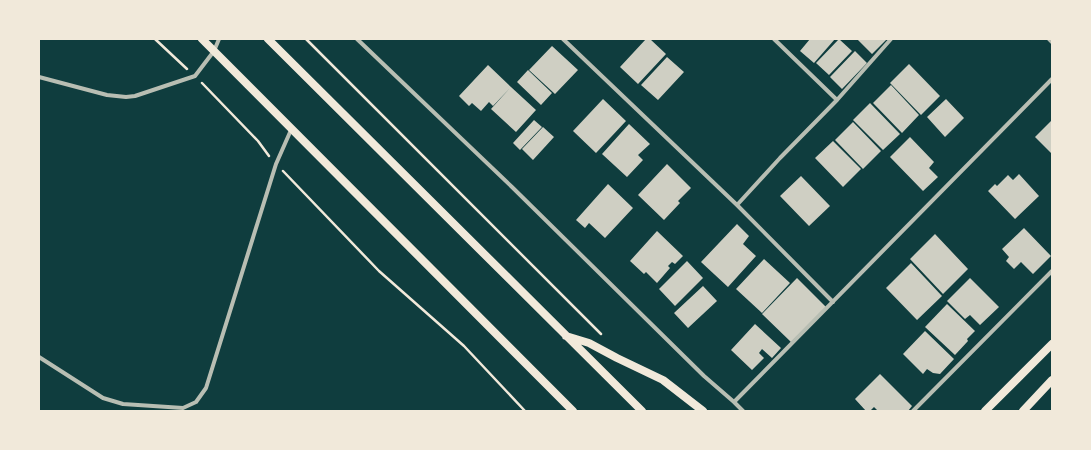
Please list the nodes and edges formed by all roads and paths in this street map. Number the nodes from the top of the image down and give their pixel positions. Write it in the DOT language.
graph roads {
  1 [pos="155,39"];
  2 [pos="202,39"];
  3 [pos="219,39"];
  4 [pos="268,39"];
  5 [pos="306,39"];
  6 [pos="357,39"];
  7 [pos="563,39"];
  8 [pos="774,39"];
  9 [pos="891,39"];
  10 [pos="1048,39"];
  11 [pos="1052,42"];
  12 [pos="214,51"];
  13 [pos="195,76"];
  14 [pos="39,77"];
  15 [pos="1052,79"];
  16 [pos="838,100"];
  17 [pos="291,130"];
  18 [pos="276,164"];
  19 [pos="737,205"];
  20 [pos="1052,270"];
  21 [pos="833,302"];
  22 [pos="566,336"];
  23 [pos="604,338"];
  24 [pos="1052,344"];
  25 [pos="39,356"];
  26 [pos="1052,380"];
  27 [pos="1034,399"];
  28 [pos="734,402"];
  29 [pos="526,411"];
  30 [pos="573,411"];
  31 [pos="642,411"];
  32 [pos="703,411"];
  33 [pos="743,411"];
  34 [pos="913,411"];
  35 [pos="985,411"];
  36 [pos="1023,411"];
  37 [pos="1029,411"];
  1 -- 13 [label="path"];
  2 -- 12 [label="main road"];
  3 -- 12 [label="street"];
  4 -- 22 [label="main road"];
  5 -- 23 [label="path"];
  6 -- 28 [label="street"];
  7 -- 19 [label="street"];
  8 -- 16 [label="street"];
  9 -- 16 [label="street"];
  10 -- 11 [label="street"];
  12 -- 13 [label="street"];
  12 -- 17 [label="main road"];
  13 -- 14 [label="street"];
  13 -- 18 [label="path"];
  15 -- 21 [label="street"];
  16 -- 19 [label="street"];
  17 -- 18 [label="street"];
  17 -- 30 [label="main road"];
  18 -- 25 [label="street"];
  18 -- 29 [label="path"];
  19 -- 21 [label="street"];
  20 -- 34 [label="street"];
  21 -- 28 [label="street"];
  22 -- 31 [label="main road"];
  22 -- 32 [label="main road"];
  24 -- 35 [label="main road"];
  26 -- 27 [label="main road"];
  27 -- 36 [label="main road"];
  27 -- 37 [label="main road"];
  28 -- 33 [label="street"];
}
